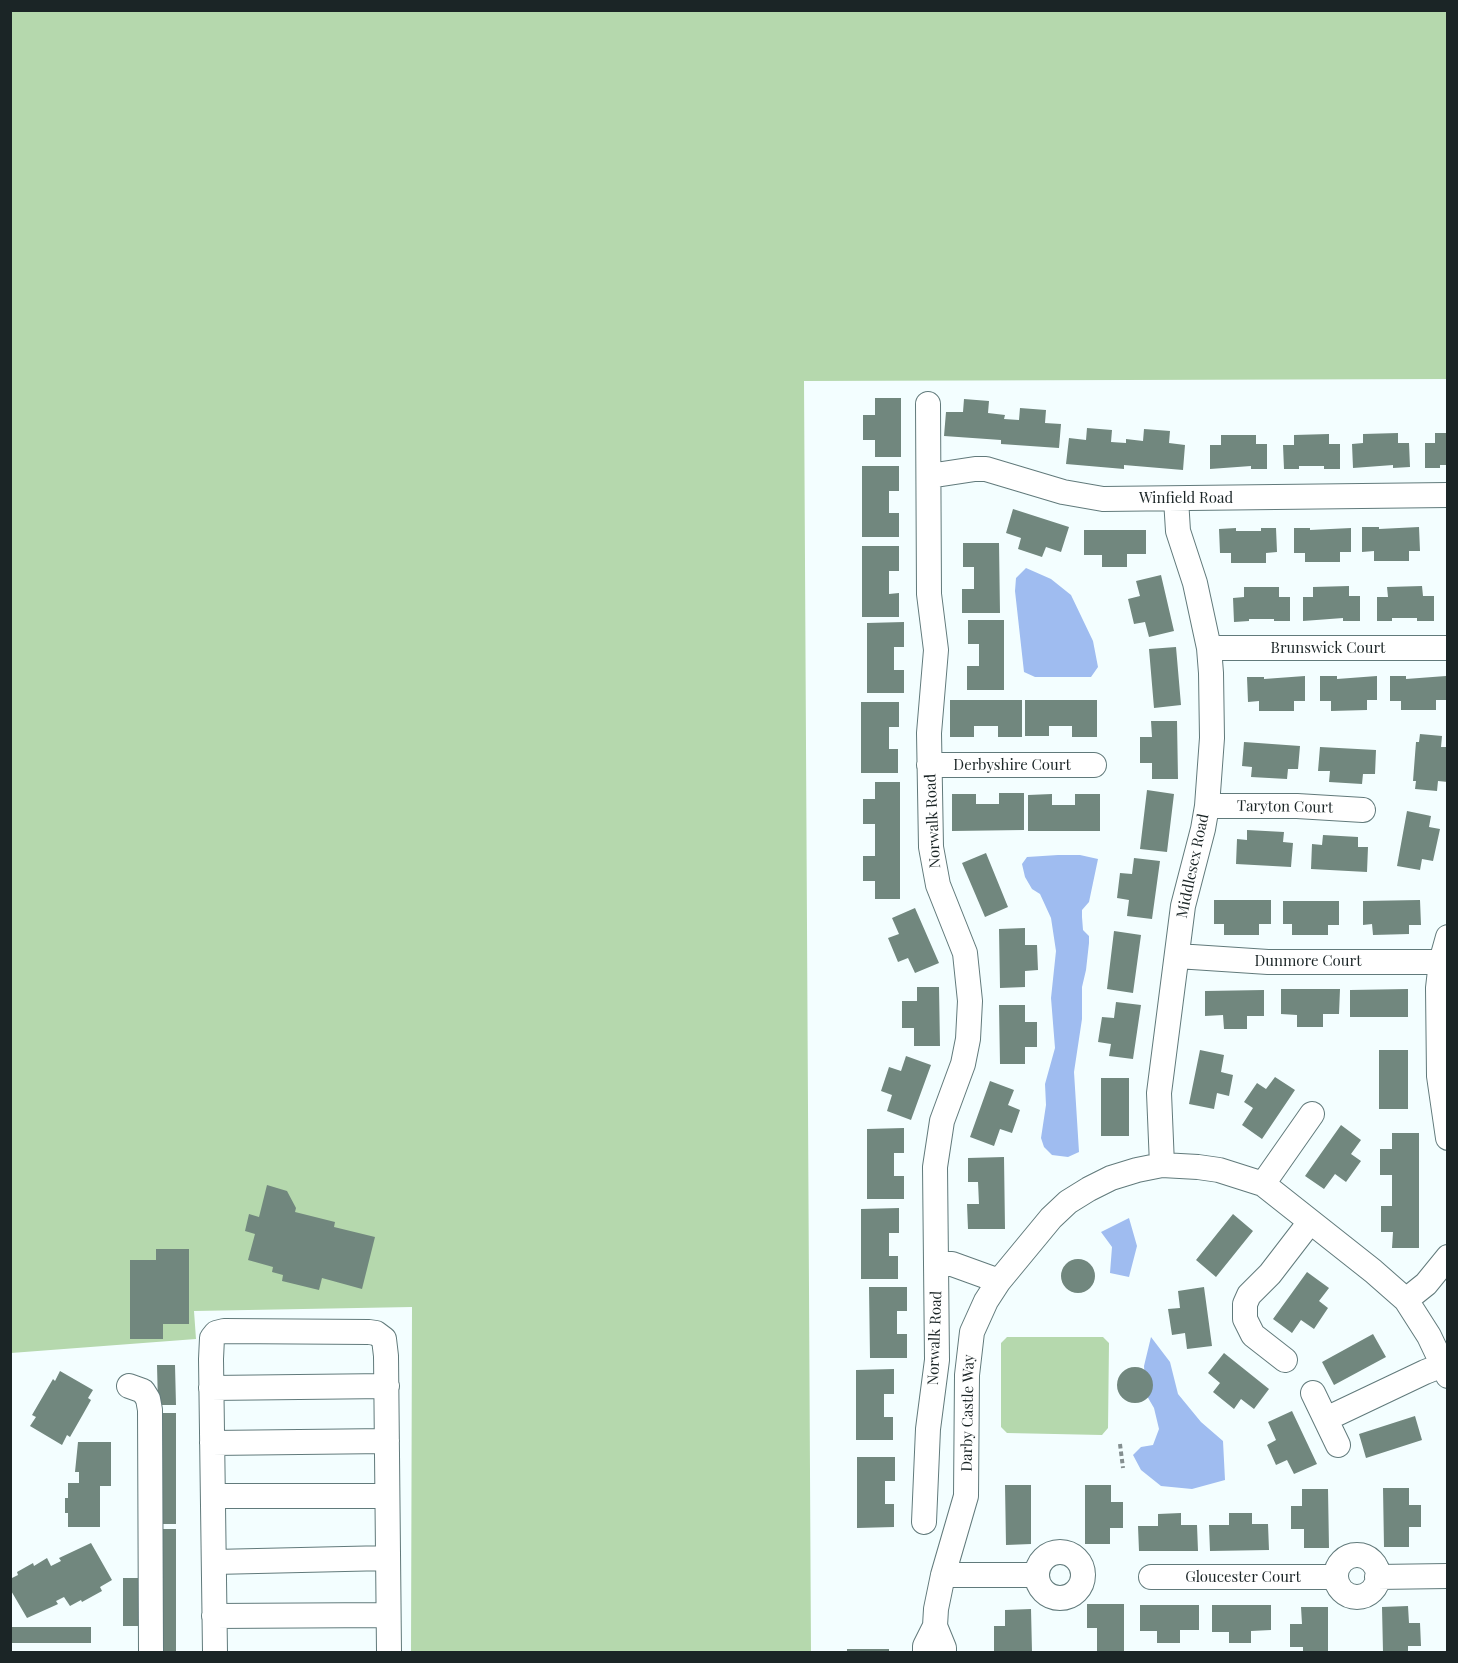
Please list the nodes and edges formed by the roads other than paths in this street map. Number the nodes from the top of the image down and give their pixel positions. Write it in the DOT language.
graph roads {
  1 [pos="928,404"];
  2 [pos="929,476"];
  3 [pos="1448,495"];
  4 [pos="1176,499"];
  5 [pos="1209,648"];
  6 [pos="1448,648"];
  7 [pos="929,765"];
  8 [pos="1094,765"];
  9 [pos="1207,806"];
  10 [pos="1363,810"];
  11 [pos="1448,937"];
  12 [pos="1177,956"];
  13 [pos="1440,962"];
  14 [pos="1443,1047"];
  15 [pos="1312,1114"];
  16 [pos="1448,1138"];
  17 [pos="1162,1165"];
  18 [pos="1263,1185"];
  19 [pos="1310,1222"];
  20 [pos="1448,1257"];
  21 [pos="936,1264"];
  22 [pos="999,1281"];
  23 [pos="1406,1300"];
  24 [pos="1285,1360"];
  25 [pos="1446,1368"];
  26 [pos="129,1386"];
  27 [pos="387,1386"];
  28 [pos="212,1388"];
  29 [pos="1313,1393"];
  30 [pos="967,1412"];
  31 [pos="931,1413"];
  32 [pos="1326,1419"];
  33 [pos="387,1441"];
  34 [pos="212,1443"];
  35 [pos="1338,1445"];
  36 [pos="213,1496"];
  37 [pos="387,1496"];
  38 [pos="924,1522"];
  39 [pos="388,1558"];
  40 [pos="214,1562"];
  41 [pos="943,1575"];
  42 [pos="1036,1575"];
  43 [pos="1448,1576"];
  44 [pos="1151,1578"];
  45 [pos="388,1615"];
  46 [pos="214,1616"];
  47 [pos="935,1626"];
  48 [pos="151,1653"];
  49 [pos="215,1653"];
  50 [pos="389,1653"];
  51 [pos="925,1653"];
  52 [pos="945,1653"];
  1 -- 2 [label="street, Norwalk Road"];
  2 -- 4 [label="street, Winfield Road"];
  2 -- 7 [label="street, Norwalk Road"];
  3 -- 4 [label="street, Winfield Road"];
  4 -- 5 [label="street, Middlesex Road"];
  5 -- 6 [label="street, Brunswick Court"];
  5 -- 9 [label="street, Middlesex Road"];
  7 -- 8 [label="street, Derbyshire Court"];
  7 -- 21 [label="street, Norwalk Road"];
  9 -- 10 [label="street, Taryton Court"];
  9 -- 12 [label="street, Middlesex Road"];
  11 -- 13 [label="street"];
  12 -- 13 [label="street, Dunmore Court"];
  12 -- 17 [label="street, Middlesex Road"];
  13 -- 14 [label="street"];
  14 -- 16 [label="street"];
  15 -- 18 [label="street"];
  17 -- 18 [label="street, Darby Castle Way"];
  17 -- 22 [label="street, Darby Castle Way"];
  18 -- 19 [label="street, Darby Castle Way"];
  19 -- 23 [label="street, Darby Castle Way"];
  19 -- 24 [label="street"];
  20 -- 23 [label="street"];
  21 -- 22 [label="street"];
  21 -- 31 [label="street, Norwalk Road"];
  22 -- 30 [label="street, Darby Castle Way"];
  23 -- 25 [label="street, Darby Castle Way"];
  25 -- 32 [label="street"];
  26 -- 48 [label="street"];
  27 -- 28 [label="street"];
  27 -- 28 [label="street"];
  27 -- 33 [label="street"];
  28 -- 34 [label="street"];
  29 -- 32 [label="street"];
  30 -- 31 [label="street"];
  30 -- 41 [label="street, Darby Castle Way"];
  31 -- 38 [label="street, Norwalk Road"];
  32 -- 35 [label="street"];
  33 -- 34 [label="street"];
  33 -- 37 [label="street"];
  34 -- 36 [label="street"];
  36 -- 37 [label="street"];
  36 -- 40 [label="street"];
  37 -- 39 [label="street"];
  39 -- 40 [label="street"];
  39 -- 45 [label="street"];
  40 -- 46 [label="street"];
  41 -- 42 [label="street"];
  41 -- 47 [label="street, Darby Castle Way"];
  42 -- 42 [label="street"];
  43 -- 44 [label="street, Gloucester Court"];
  45 -- 46 [label="street"];
  45 -- 50 [label="street"];
  46 -- 49 [label="street"];
  47 -- 51 [label="street, Darby Castle Way"];
  47 -- 52 [label="street, Darby Castle Way"];
}
